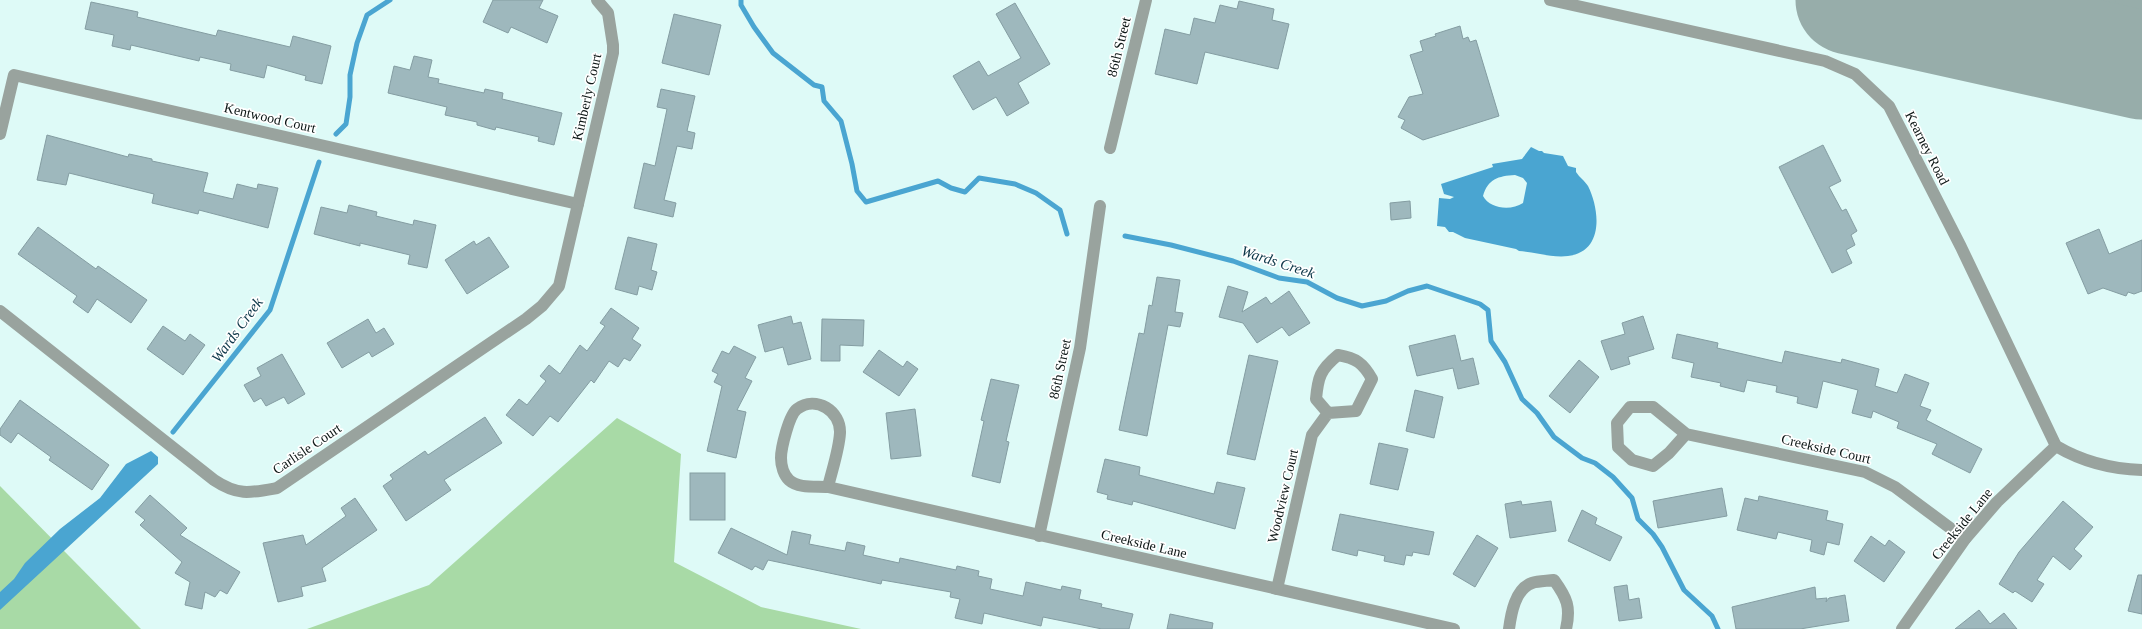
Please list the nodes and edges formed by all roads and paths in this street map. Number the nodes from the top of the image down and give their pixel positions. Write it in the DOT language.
graph roads {
  1 [pos="597,0"];
  2 [pos="1146,0"];
  3 [pos="1550,0"];
  4 [pos="0,134"];
  5 [pos="1110,148"];
  6 [pos="578,204"];
  7 [pos="1100,206"];
  8 [pos="0,311"];
  9 [pos="1328,413"];
  10 [pos="1686,434"];
  11 [pos="2056,446"];
  12 [pos="2142,470"];
  13 [pos="828,487"];
  14 [pos="1038,536"];
  15 [pos="1965,539"];
  16 [pos="1276,589"];
  17 [pos="1454,629"];
  18 [pos="1509,629"];
  19 [pos="1566,629"];
  20 [pos="1902,629"];
  1 -- 6 [label="street, Kimberly Court"];
  2 -- 5 [label="street, 86th Street"];
  3 -- 11 [label="street, Kearney Road"];
  4 -- 6 [label="street, Kentwood Court"];
  6 -- 8 [label="street, Carlisle Court"];
  7 -- 14 [label="street, 86th Street"];
  9 -- 9 [label="street"];
  9 -- 16 [label="street, Woodview Court"];
  10 -- 10 [label="street, Creekside Court"];
  10 -- 15 [label="street, Creekside Court"];
  11 -- 12 [label="street"];
  11 -- 15 [label="street, Creekside Lane"];
  13 -- 13 [label="street, Creekside Lane"];
  13 -- 14 [label="street, Creekside Lane"];
  14 -- 16 [label="street, Creekside Lane"];
  15 -- 20 [label="street, Creekside Lane"];
  16 -- 17 [label="street, Creekside Lane"];
  18 -- 19 [label="street"];
}
